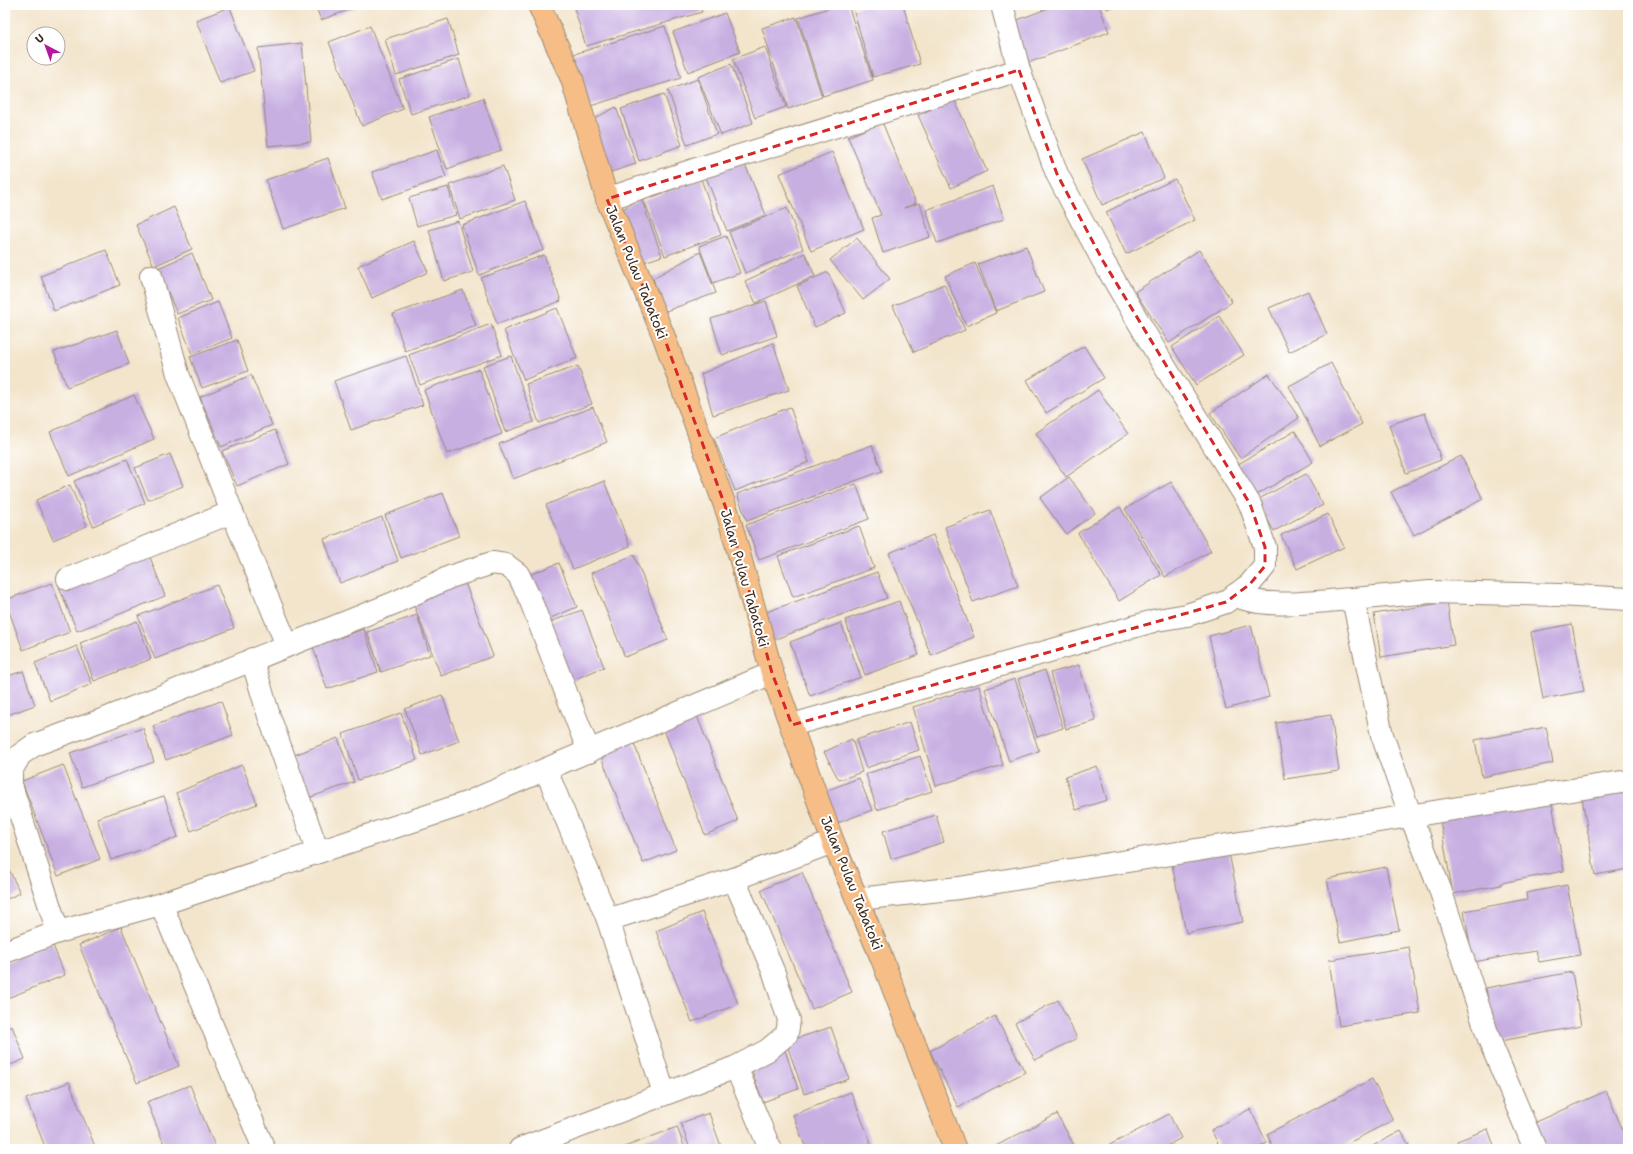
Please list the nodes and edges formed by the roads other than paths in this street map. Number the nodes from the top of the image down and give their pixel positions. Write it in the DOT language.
graph roads {
  1 [pos="539,5"];
  2 [pos="1002,5"];
  3 [pos="1020,70"];
  4 [pos="607,199"];
  5 [pos="151,276"];
  6 [pos="232,512"];
  7 [pos="68,579"];
  8 [pos="1235,595"];
  9 [pos="1628,599"];
  10 [pos="1354,600"];
  11 [pos="287,645"];
  12 [pos="252,659"];
  13 [pos="772,673"];
  14 [pos="792,725"];
  15 [pos="588,752"];
  16 [pos="546,770"];
  17 [pos="1628,781"];
  18 [pos="1411,817"];
  19 [pos="833,842"];
  20 [pos="318,852"];
  21 [pos="734,879"];
  22 [pos="858,899"];
  23 [pos="161,904"];
  24 [pos="608,920"];
  25 [pos="58,932"];
  26 [pos="5,952"];
  27 [pos="736,1067"];
  28 [pos="664,1093"];
  29 [pos="264,1149"];
  30 [pos="520,1149"];
  31 [pos="770,1149"];
  32 [pos="955,1149"];
  33 [pos="1535,1149"];
  1 -- 4 [label="highway, Jalan Pulau Tabatoki"];
  2 -- 3 [label="street"];
  3 -- 4 [label="street"];
  3 -- 8 [label="street"];
  4 -- 13 [label="highway, Jalan Pulau Tabatoki"];
  5 -- 6 [label="street"];
  6 -- 7 [label="street"];
  6 -- 11 [label="street"];
  8 -- 10 [label="street"];
  8 -- 14 [label="street"];
  9 -- 10 [label="street"];
  10 -- 18 [label="street"];
  11 -- 12 [label="street"];
  11 -- 15 [label="street"];
  12 -- 20 [label="street"];
  12 -- 25 [label="street"];
  13 -- 14 [label="highway, Jalan Pulau Tabatoki"];
  13 -- 15 [label="street"];
  14 -- 19 [label="highway, Jalan Pulau Tabatoki"];
  15 -- 16 [label="street"];
  16 -- 20 [label="street"];
  16 -- 24 [label="street"];
  17 -- 18 [label="street"];
  18 -- 22 [label="street"];
  18 -- 33 [label="street"];
  19 -- 21 [label="street"];
  19 -- 22 [label="highway, Jalan Pulau Tabatoki"];
  20 -- 23 [label="street"];
  21 -- 24 [label="street"];
  21 -- 27 [label="street"];
  22 -- 32 [label="highway, Jalan Pulau Tabatoki"];
  23 -- 25 [label="street"];
  23 -- 29 [label="street"];
  24 -- 28 [label="street"];
  25 -- 26 [label="street"];
  27 -- 28 [label="street"];
  27 -- 31 [label="street"];
  28 -- 30 [label="street"];
}
